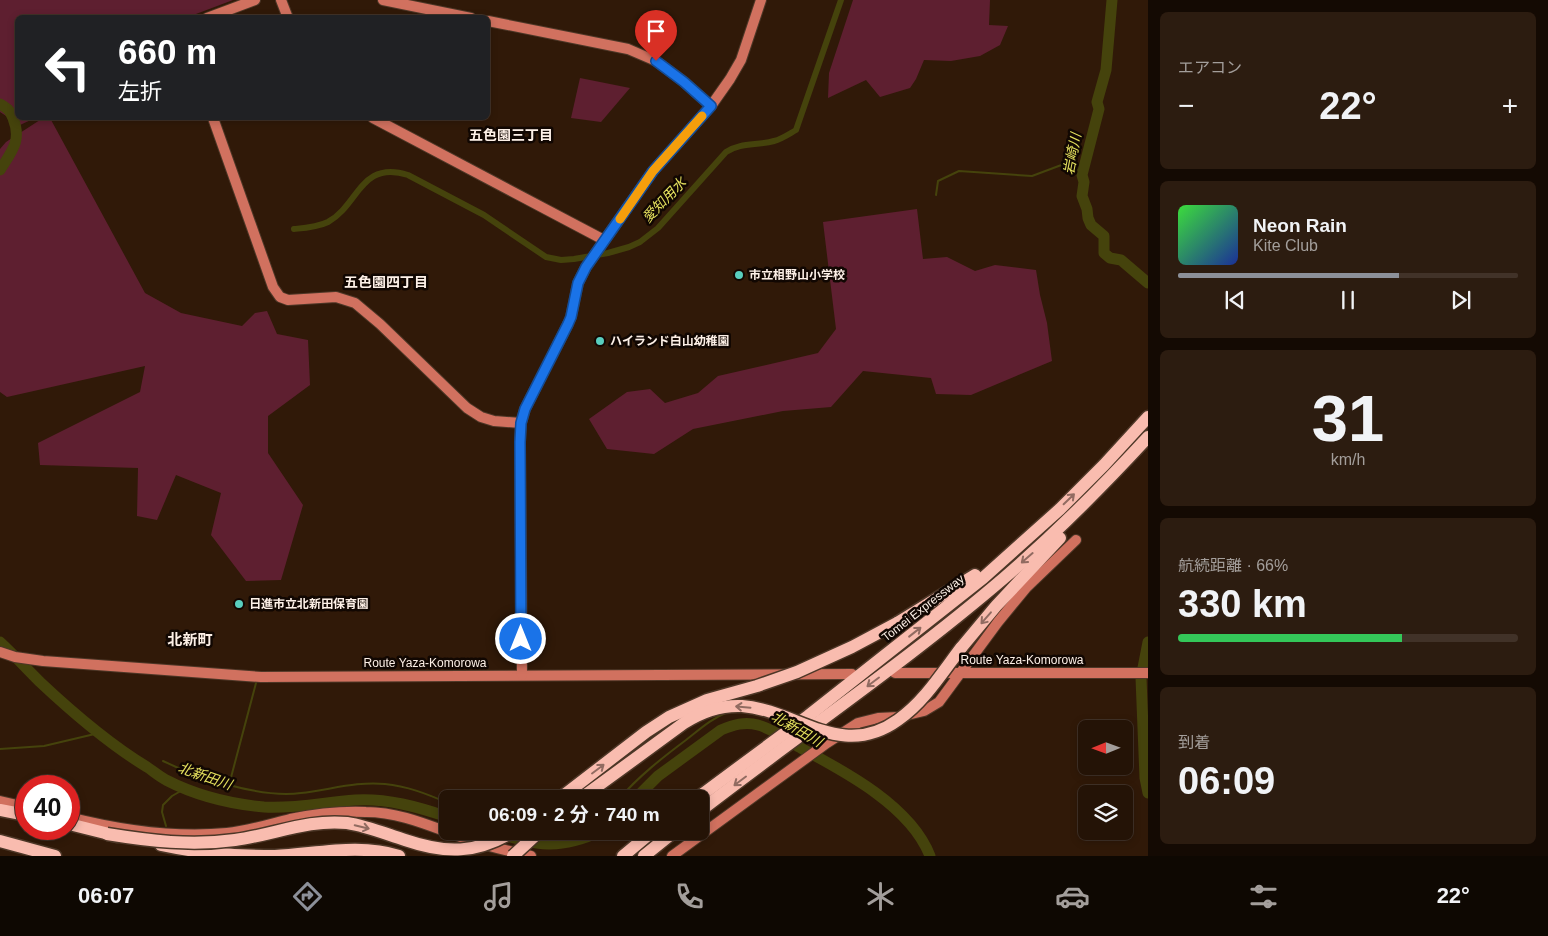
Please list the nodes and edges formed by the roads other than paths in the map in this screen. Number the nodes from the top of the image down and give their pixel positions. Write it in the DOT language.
graph roads {
  1 [pos="255,0"];
  2 [pos="281,0"];
  3 [pos="383,0"];
  4 [pos="761,0"];
  5 [pos="216,15"];
  6 [pos="287,15"];
  7 [pos="456,15"];
  8 [pos="490,21"];
  9 [pos="711,106"];
  10 [pos="214,120"];
  11 [pos="377,120"];
  12 [pos="601,244"];
  13 [pos="1148,417"];
  14 [pos="521,423"];
  15 [pos="1148,438"];
  16 [pos="1034,533"];
  17 [pos="1076,540"];
  18 [pos="0,652"];
  19 [pos="896,673"];
  20 [pos="960,673"];
  21 [pos="1148,673"];
  22 [pos="852,674"];
  23 [pos="522,675"];
  24 [pos="812,720"];
  25 [pos="773,748"];
  26 [pos="571,790"];
  27 [pos="592,790"];
  28 [pos="709,790"];
  29 [pos="0,801"];
  30 [pos="709,803"];
  31 [pos="15,804"];
  32 [pos="0,810"];
  33 [pos="15,813"];
  34 [pos="80,820"];
  35 [pos="80,827"];
  36 [pos="107,834"];
  37 [pos="497,840"];
  38 [pos="530,840"];
  39 [pos="642,840"];
  40 [pos="663,840"];
  41 [pos="0,841"];
  42 [pos="55,856"];
  43 [pos="400,856"];
  44 [pos="513,856"];
  45 [pos="530,856"];
  46 [pos="623,856"];
  47 [pos="644,856"];
  48 [pos="672,856"];
  1 -- 5 [label="street"];
  2 -- 6 [label="street"];
  3 -- 7 [label="street"];
  4 -- 9 [label="street"];
  8 -- 9 [label="street"];
  9 -- 12 [label="street"];
  10 -- 14 [label="street"];
  11 -- 12 [label="street"];
  12 -- 14 [label="street"];
  16 -- 13 [label="highway, Tomei Expressway, one-way"];
  14 -- 23 [label="street"];
  15 -- 24 [label="highway, Tomei Expressway, one-way"];
  15 -- 27 [label="highway, one-way, bridge"];
  24 -- 16 [label="highway, Tomei Expressway, one-way"];
  26 -- 16 [label="highway, one-way, bridge"];
  17 -- 20 [label="street"];
  18 -- 23 [label="street, Route Yaza-Komorowa"];
  19 -- 20 [label="street, Route Yaza-Komorowa"];
  20 -- 21 [label="street, Route Yaza-Komorowa"];
  20 -- 48 [label="street"];
  22 -- 23 [label="street, Route Yaza-Komorowa"];
  24 -- 25 [label="highway, Tomei Expressway"];
  25 -- 28 [label="highway, Tomei Expressway"];
  25 -- 30 [label="highway, Tomei Expressway, one-way"];
  29 -- 31 [label="street"];
  32 -- 33 [label="highway"];
  34 -- 45 [label="street"];
  35 -- 36 [label="highway"];
  36 -- 37 [label="highway, one-way, bridge"];
  36 -- 43 [label="highway, bridge"];
  38 -- 44 [label="highway, bridge"];
  39 -- 46 [label="highway"];
  40 -- 47 [label="highway"];
  41 -- 42 [label="highway"];
}
